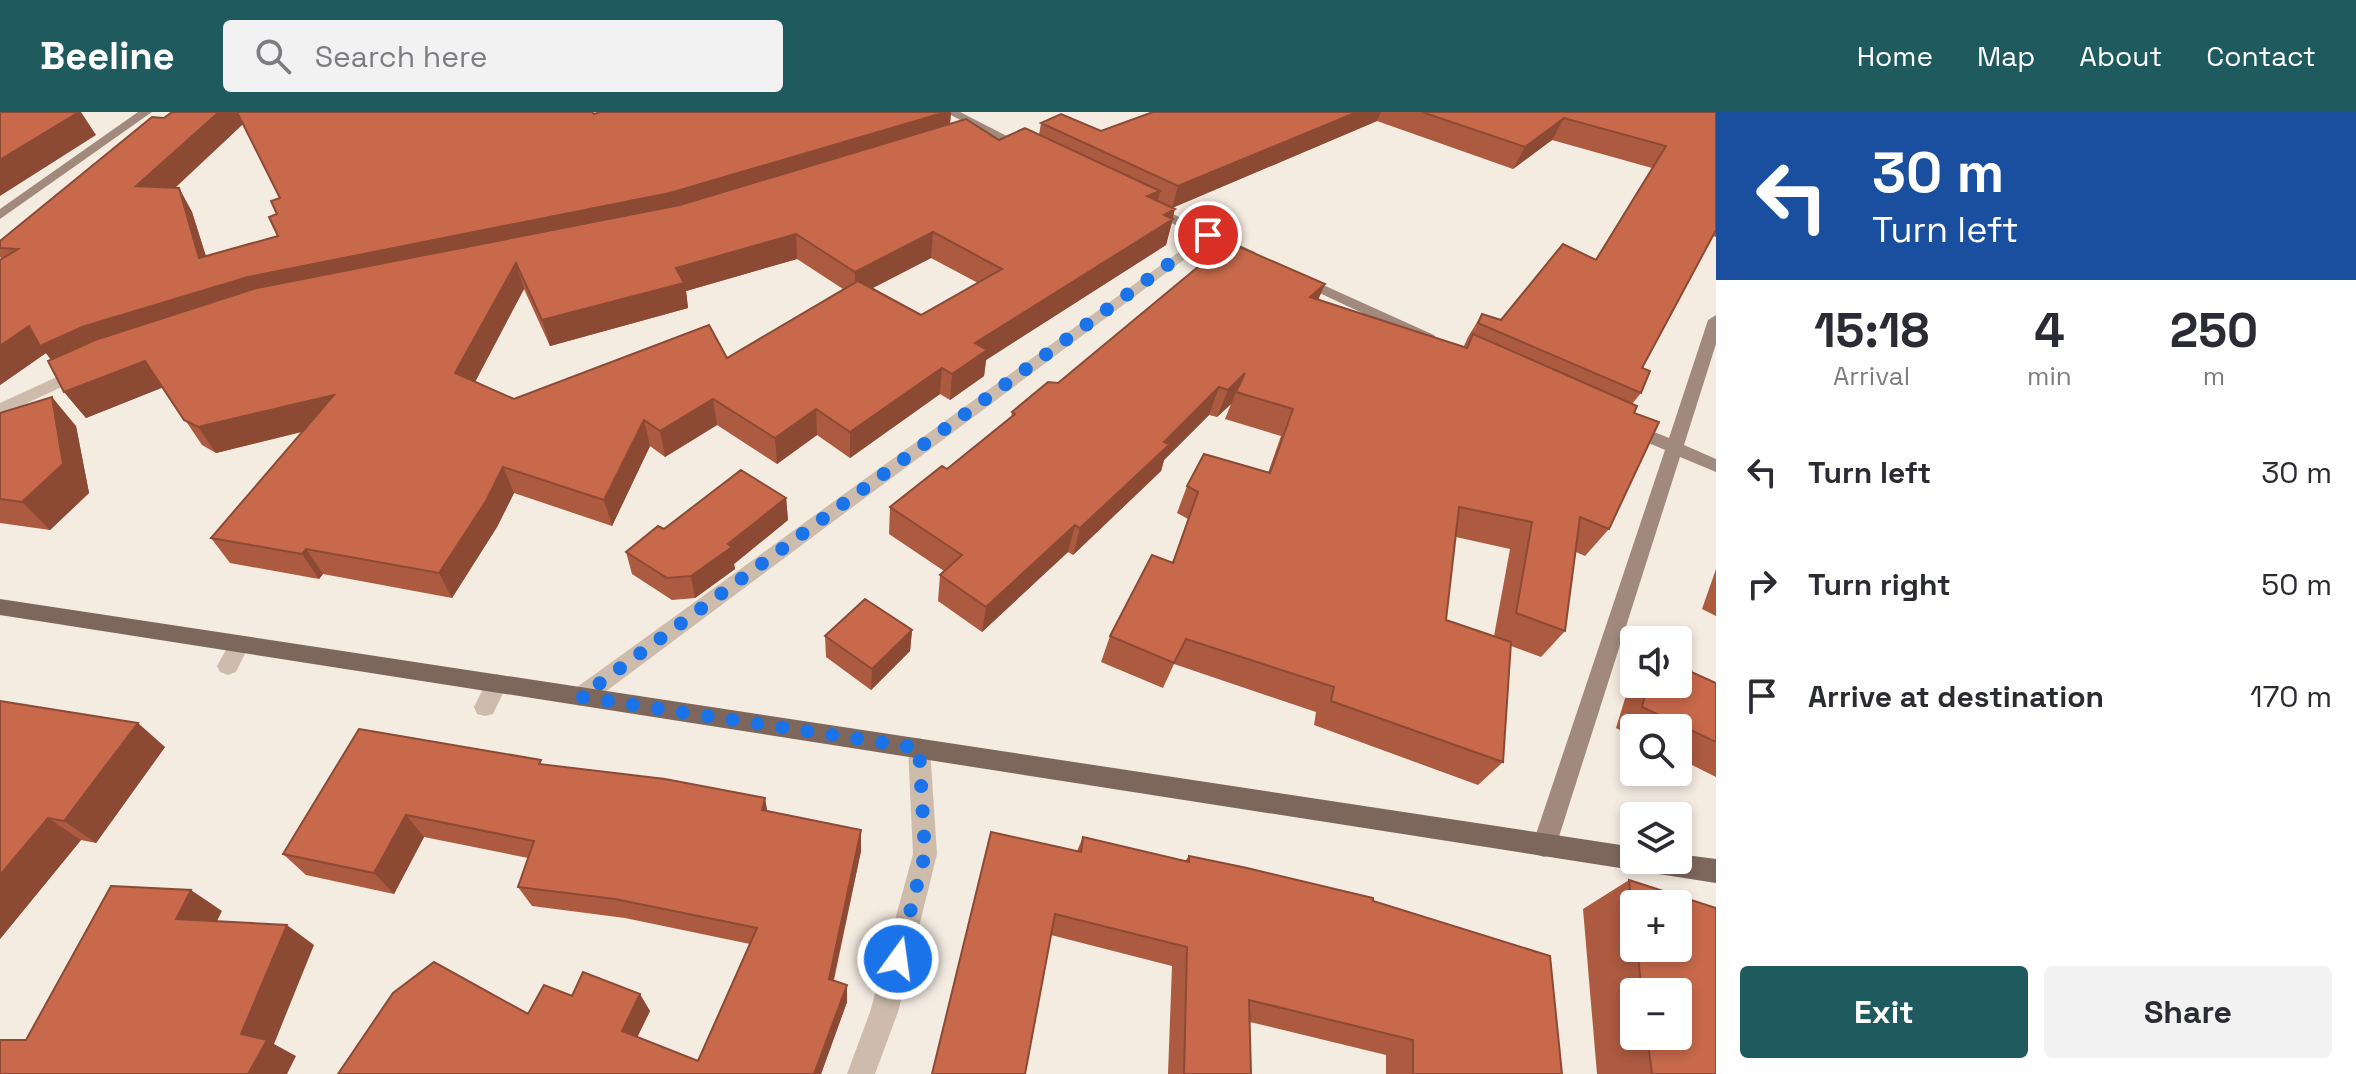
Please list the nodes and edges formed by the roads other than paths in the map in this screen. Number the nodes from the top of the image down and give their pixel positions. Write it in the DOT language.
graph roads {
  1 [pos="146,112"];
  2 [pos="951,112"];
  3 [pos="1040,156"];
  4 [pos="1138,202"];
  5 [pos="0,215"];
  6 [pos="1208,235"];
  7 [pos="1716,320"];
  8 [pos="1437,343"];
  9 [pos="93,365"];
  10 [pos="0,410"];
  11 [pos="1620,424"];
  12 [pos="1675,448"];
  13 [pos="1716,466"];
  14 [pos="2,609"];
  15 [pos="239,645"];
  16 [pos="228,666"];
  17 [pos="497,683"];
  18 [pos="581,697"];
  19 [pos="485,707"];
  20 [pos="919,748"];
  21 [pos="1544,846"];
  22 [pos="1620,857"];
  23 [pos="1692,867"];
  24 [pos="1716,871"];
  25 [pos="861,1074"];
  1 -- 5 [label="street"];
  2 -- 3 [label="street"];
  4 -- 6 [label="street"];
  6 -- 8 [label="street"];
  6 -- 18 [label="street"];
  7 -- 12 [label="street"];
  9 -- 10 [label="street"];
  11 -- 12 [label="street"];
  12 -- 13 [label="street"];
  12 -- 21 [label="street"];
  14 -- 15 [label="main road"];
  15 -- 16 [label="street"];
  15 -- 17 [label="main road"];
  17 -- 18 [label="main road"];
  17 -- 19 [label="street"];
  18 -- 20 [label="main road"];
  20 -- 21 [label="main road"];
  20 -- 25 [label="street"];
  21 -- 22 [label="main road"];
  23 -- 24 [label="main road"];
}
